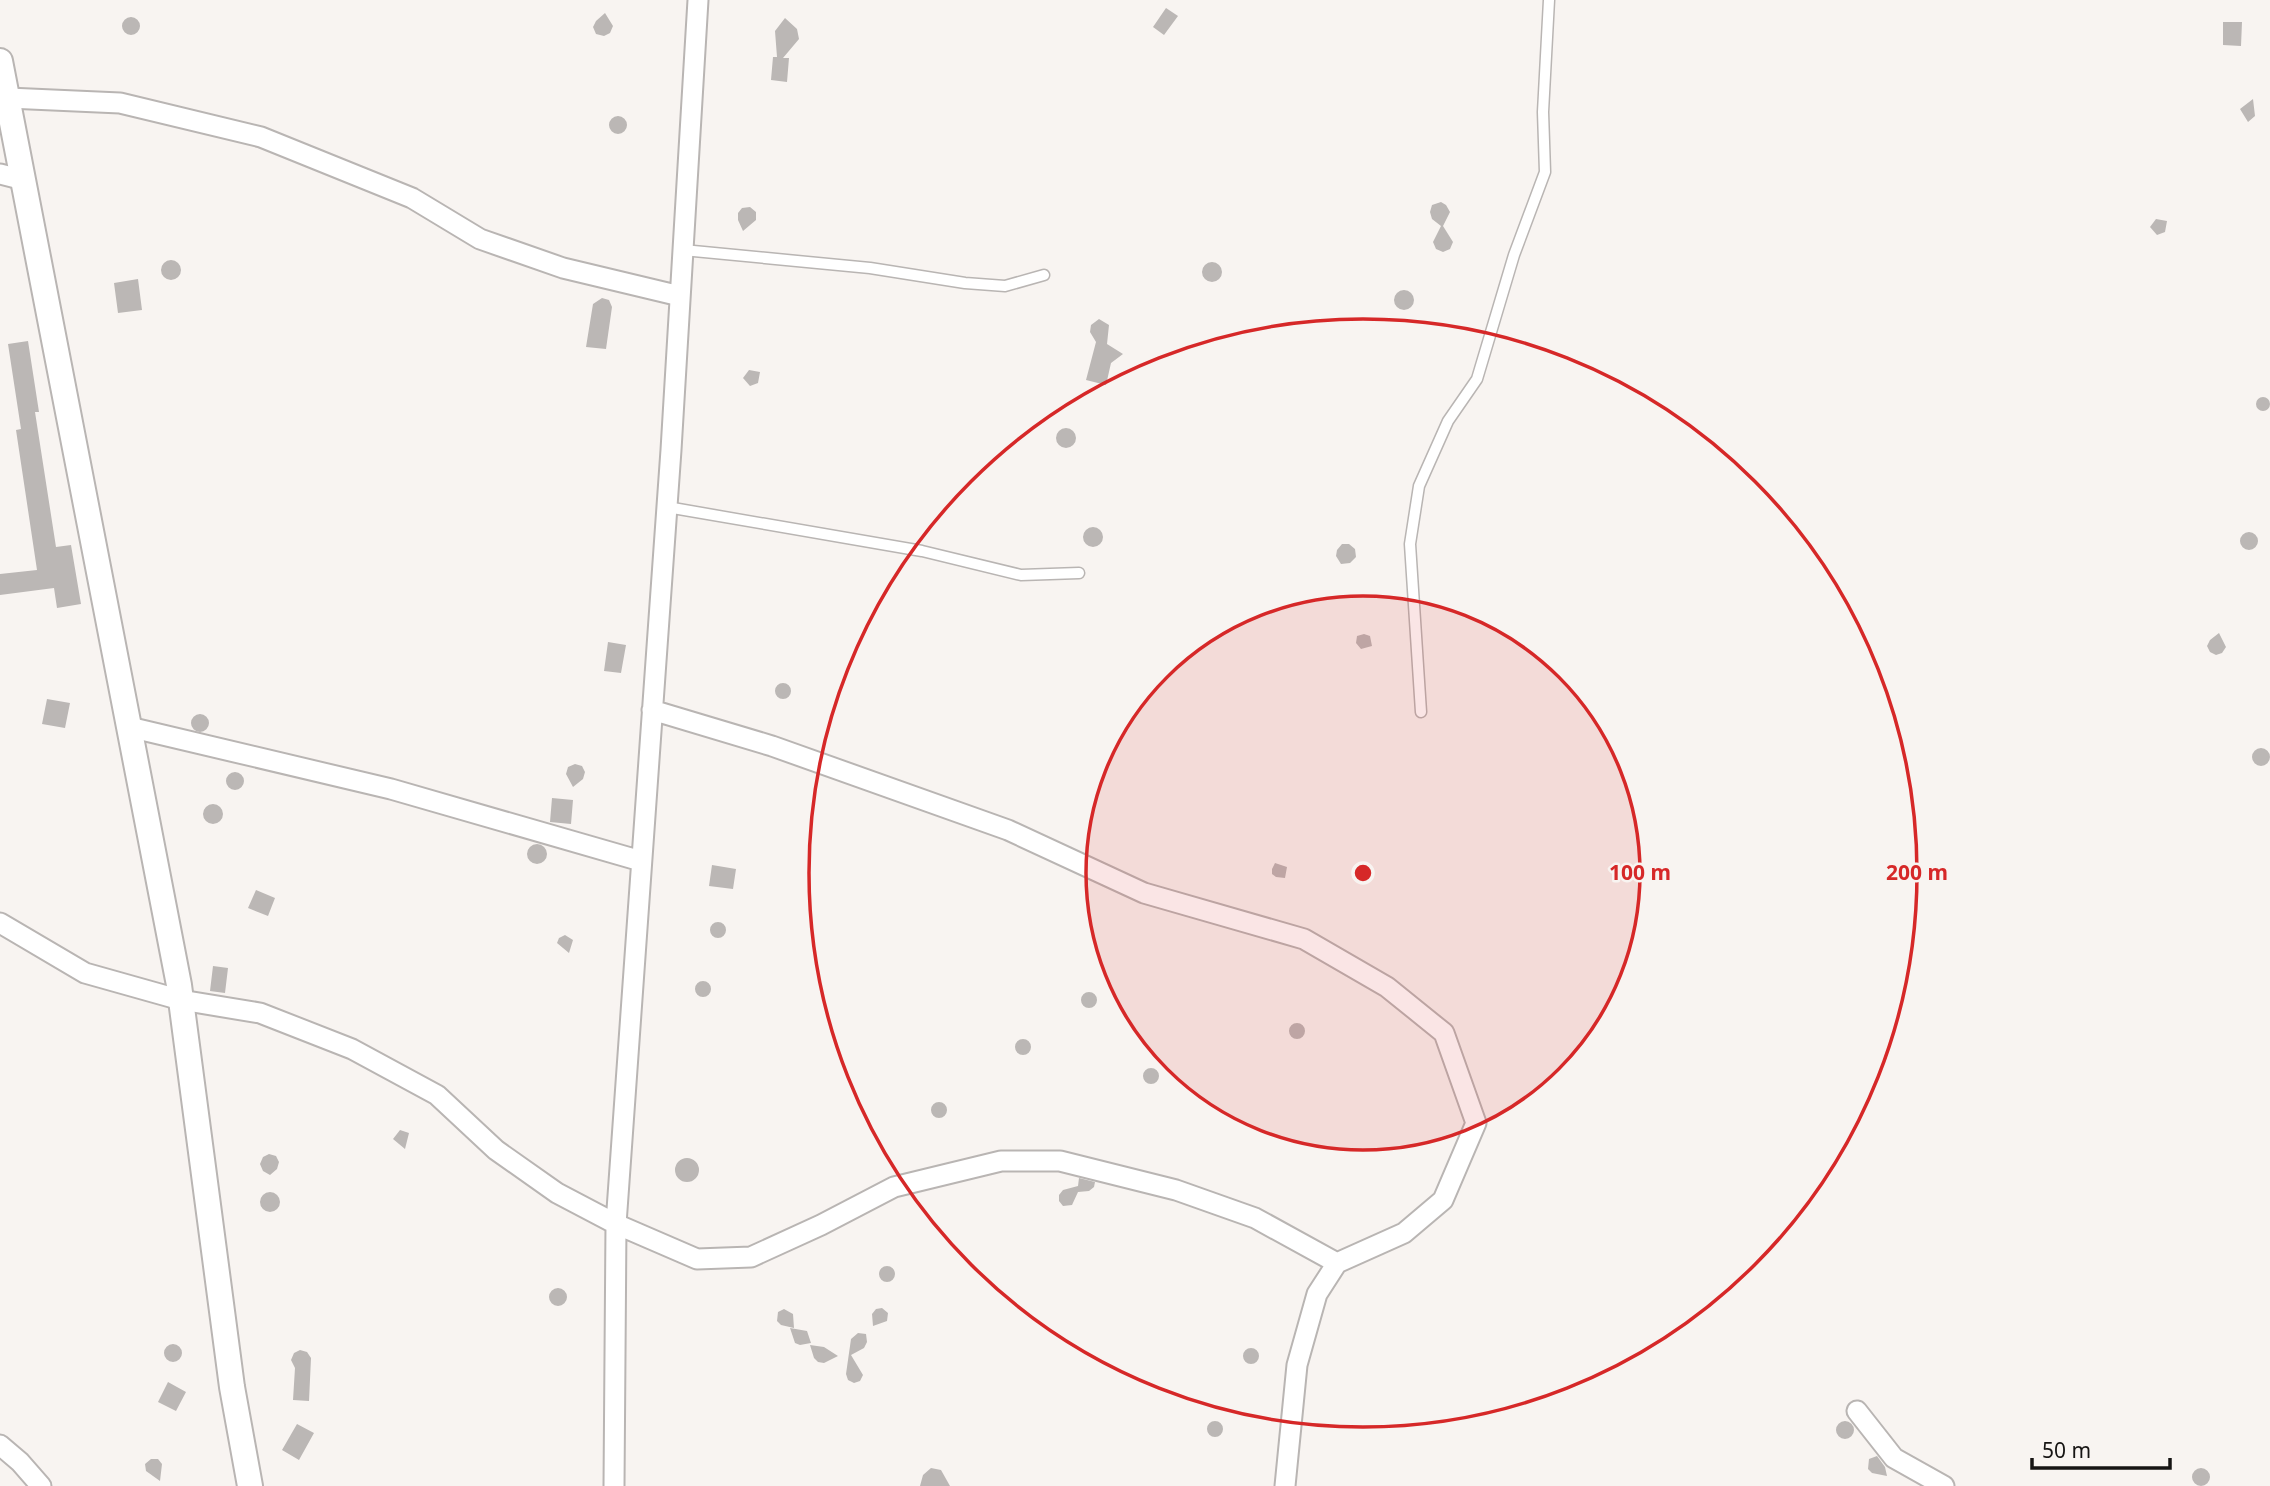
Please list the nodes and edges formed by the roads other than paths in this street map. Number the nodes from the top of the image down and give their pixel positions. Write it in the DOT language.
graph roads {
  1 [pos="698,0"];
  2 [pos="1549,0"];
  3 [pos="0,61"];
  4 [pos="8,98"];
  5 [pos="12,177"];
  6 [pos="682,250"];
  7 [pos="1044,275"];
  8 [pos="680,296"];
  9 [pos="667,507"];
  10 [pos="1079,573"];
  11 [pos="652,710"];
  12 [pos="1421,712"];
  13 [pos="129,727"];
  14 [pos="641,861"];
  15 [pos="0,923"];
  16 [pos="181,1000"];
  17 [pos="615,1224"];
  18 [pos="1337,1263"];
  19 [pos="1857,1410"];
  20 [pos="0,1445"];
  21 [pos="41,1486"];
  22 [pos="250,1486"];
  23 [pos="614,1486"];
  24 [pos="1286,1486"];
  25 [pos="1944,1486"];
  1 -- 6 [label="street"];
  2 -- 12 [label="lane"];
  3 -- 4 [label="street"];
  4 -- 5 [label="street"];
  4 -- 8 [label="street"];
  5 -- 13 [label="street"];
  6 -- 7 [label="lane"];
  6 -- 8 [label="street"];
  8 -- 9 [label="street"];
  9 -- 10 [label="lane"];
  9 -- 11 [label="street"];
  11 -- 14 [label="street"];
  11 -- 18 [label="street"];
  13 -- 14 [label="street"];
  13 -- 16 [label="street"];
  14 -- 17 [label="street"];
  15 -- 16 [label="street"];
  16 -- 17 [label="street"];
  16 -- 22 [label="street"];
  17 -- 18 [label="street"];
  17 -- 23 [label="street"];
  18 -- 24 [label="street"];
  19 -- 25 [label="street"];
  20 -- 21 [label="street"];
}
